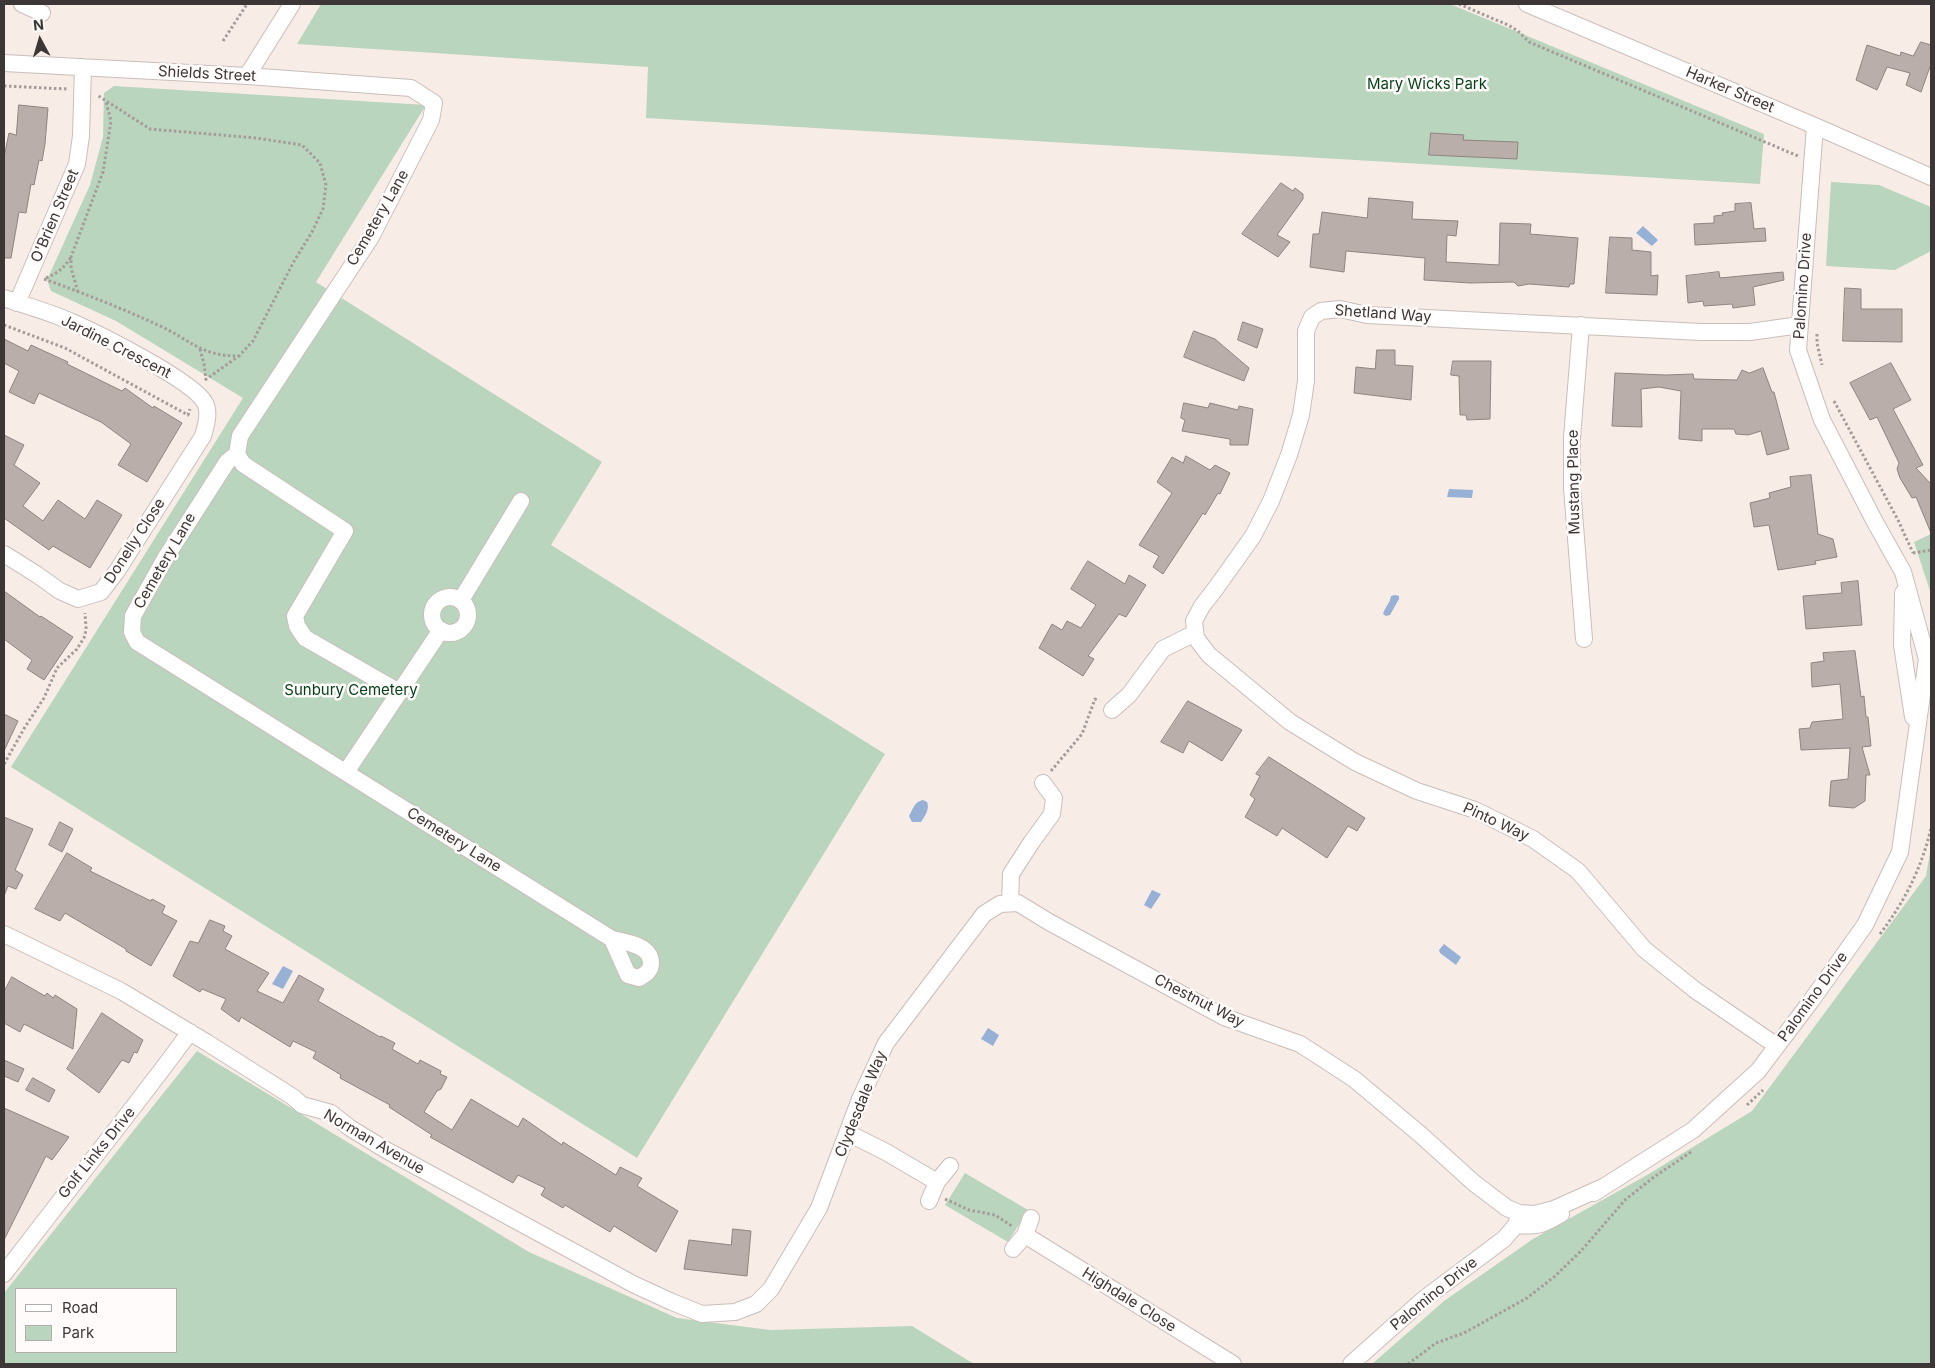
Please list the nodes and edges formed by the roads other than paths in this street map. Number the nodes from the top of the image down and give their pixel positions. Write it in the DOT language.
graph roads {
  1 [pos="22,4"];
  2 [pos="292,4"];
  3 [pos="1527,4"];
  4 [pos="42,12"];
  5 [pos="4,63"];
  6 [pos="83,67"];
  7 [pos="247,76"];
  8 [pos="410,88"];
  9 [pos="1815,126"];
  10 [pos="1931,177"];
  11 [pos="11,300"];
  12 [pos="1581,325"];
  13 [pos="1800,325"];
  14 [pos="208,420"];
  15 [pos="236,454"];
  16 [pos="521,501"];
  17 [pos="4,554"];
  18 [pos="1903,572"];
  19 [pos="461,600"];
  20 [pos="441,630"];
  21 [pos="1195,633"];
  22 [pos="1584,639"];
  23 [pos="399,692"];
  24 [pos="1112,710"];
  25 [pos="1916,737"];
  26 [pos="346,772"];
  27 [pos="1043,783"];
  28 [pos="1010,903"];
  29 [pos="4,934"];
  30 [pos="612,939"];
  31 [pos="190,1032"];
  32 [pos="1777,1046"];
  33 [pos="848,1133"];
  34 [pos="950,1166"];
  35 [pos="1031,1218"];
  36 [pos="1518,1219"];
  37 [pos="1025,1236"];
  38 [pos="1013,1249"];
  39 [pos="4,1274"];
  40 [pos="756,1304"];
  41 [pos="1233,1364"];
  42 [pos="1351,1364"];
  1 -- 4 [label="street"];
  2 -- 7 [label="street"];
  3 -- 9 [label="street, Harker Street"];
  5 -- 6 [label="street, Shields Street"];
  6 -- 7 [label="street, Shields Street"];
  6 -- 11 [label="street, O'Brien Street"];
  7 -- 8 [label="street, Shields Street"];
  8 -- 15 [label="street, Cemetery Lane"];
  9 -- 10 [label="street, Harker Street"];
  9 -- 13 [label="street, Palomino Drive"];
  11 -- 14 [label="street, Jardine Crescent"];
  12 -- 13 [label="street, Shetland Way"];
  12 -- 21 [label="street, Shetland Way"];
  12 -- 22 [label="street, Mustang Place"];
  13 -- 18 [label="street, Palomino Drive"];
  14 -- 17 [label="street, Donelly Close"];
  15 -- 23 [label="street"];
  15 -- 26 [label="street, Cemetery Lane"];
  16 -- 19 [label="street"];
  18 -- 25 [label="street, Palomino Drive"];
  18 -- 25 [label="street, Palomino Drive"];
  19 -- 20 [label="street"];
  19 -- 20 [label="street"];
  20 -- 23 [label="street"];
  21 -- 24 [label="street"];
  21 -- 32 [label="street, Pinto Way"];
  23 -- 26 [label="street"];
  25 -- 32 [label="street, Palomino Drive"];
  26 -- 30 [label="street, Cemetery Lane"];
  27 -- 28 [label="street"];
  28 -- 33 [label="street, Clydesdale Way"];
  28 -- 36 [label="street, Chestnut Way"];
  29 -- 31 [label="street, Norman Avenue"];
  31 -- 39 [label="street, Golf Links Drive"];
  31 -- 40 [label="street, Norman Avenue"];
  32 -- 36 [label="street, Palomino Drive"];
  33 -- 34 [label="street"];
  33 -- 40 [label="street, Clydesdale Way"];
  35 -- 37 [label="street"];
  36 -- 42 [label="street, Palomino Drive"];
  37 -- 38 [label="street"];
  37 -- 41 [label="street, Highdale Close"];
}
